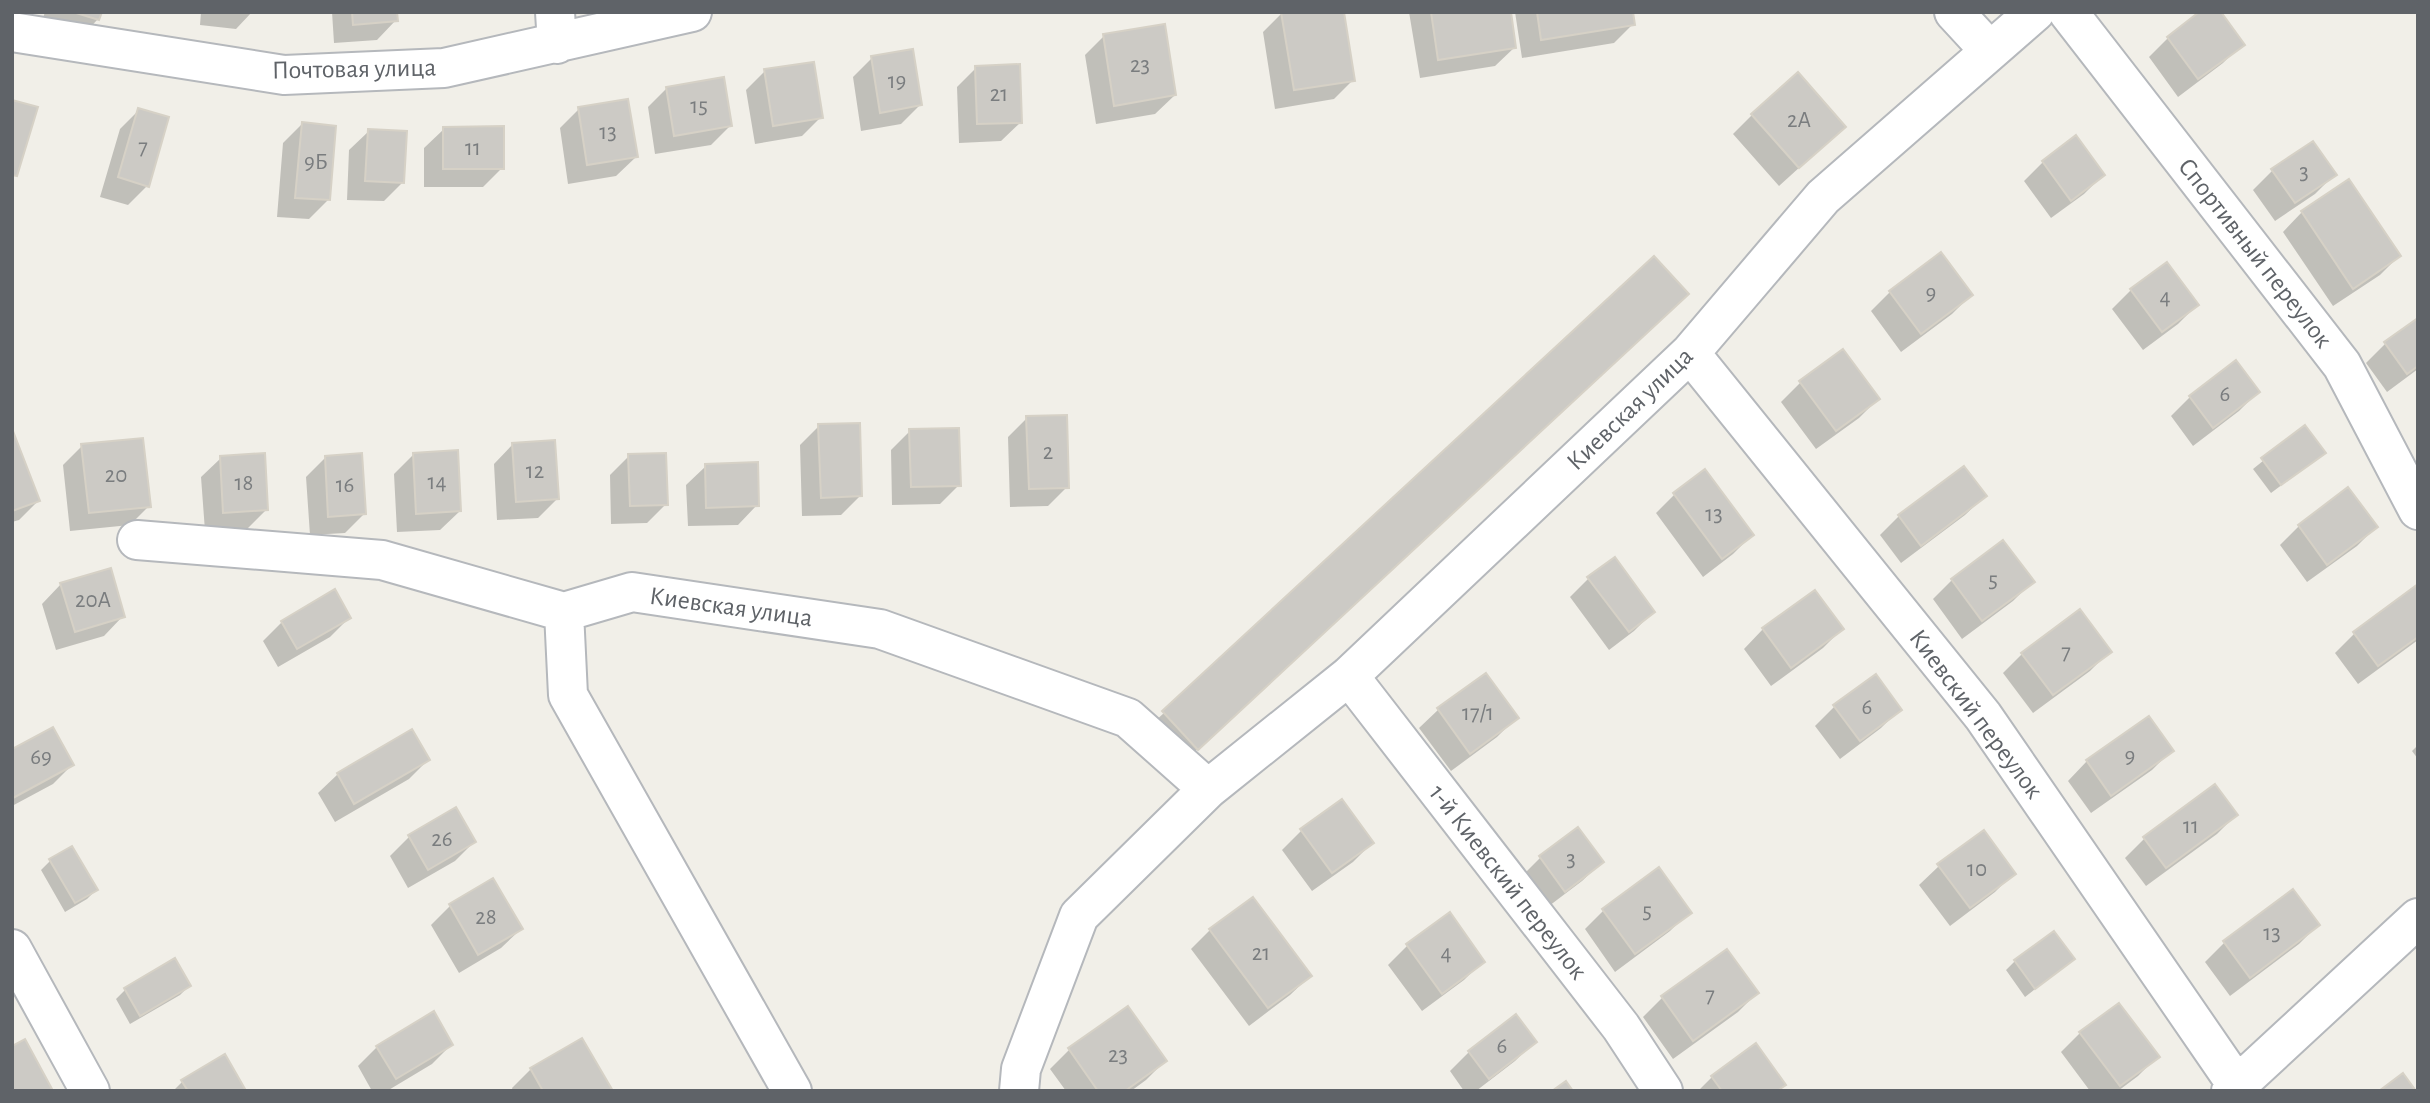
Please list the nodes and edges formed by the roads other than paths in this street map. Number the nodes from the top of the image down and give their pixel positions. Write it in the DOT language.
graph roads {
  1 [pos="692,12"];
  2 [pos="1954,12"];
  3 [pos="2035,12"];
  4 [pos="2068,12"];
  5 [pos="556,28"];
  6 [pos="12,32"];
  7 [pos="1990,51"];
  8 [pos="1690,353"];
  9 [pos="2418,510"];
  10 [pos="137,540"];
  11 [pos="564,612"];
  12 [pos="1349,676"];
  13 [pos="1208,789"];
  14 [pos="2418,918"];
  15 [pos="12,949"];
  16 [pos="2236,1089"];
  17 [pos="90,1091"];
  18 [pos="792,1091"];
  19 [pos="1018,1091"];
  20 [pos="1663,1091"];
  1 -- 5 [label="street, Почтовая улица"];
  2 -- 7 [label="street"];
  3 -- 7 [label="street, Киевская улица"];
  4 -- 9 [label="street, Спортивный переулок"];
  5 -- 6 [label="street, Почтовая улица"];
  7 -- 8 [label="street, Киевская улица"];
  8 -- 12 [label="street, Киевская улица"];
  8 -- 16 [label="street, Киевский переулок"];
  10 -- 11 [label="street"];
  11 -- 13 [label="street, Киевская улица"];
  11 -- 18 [label="street"];
  12 -- 13 [label="street, Киевская улица"];
  12 -- 20 [label="street, 1-й Киевский переулок"];
  13 -- 19 [label="street, Киевская улица"];
  14 -- 16 [label="street"];
  15 -- 17 [label="street"];
}
